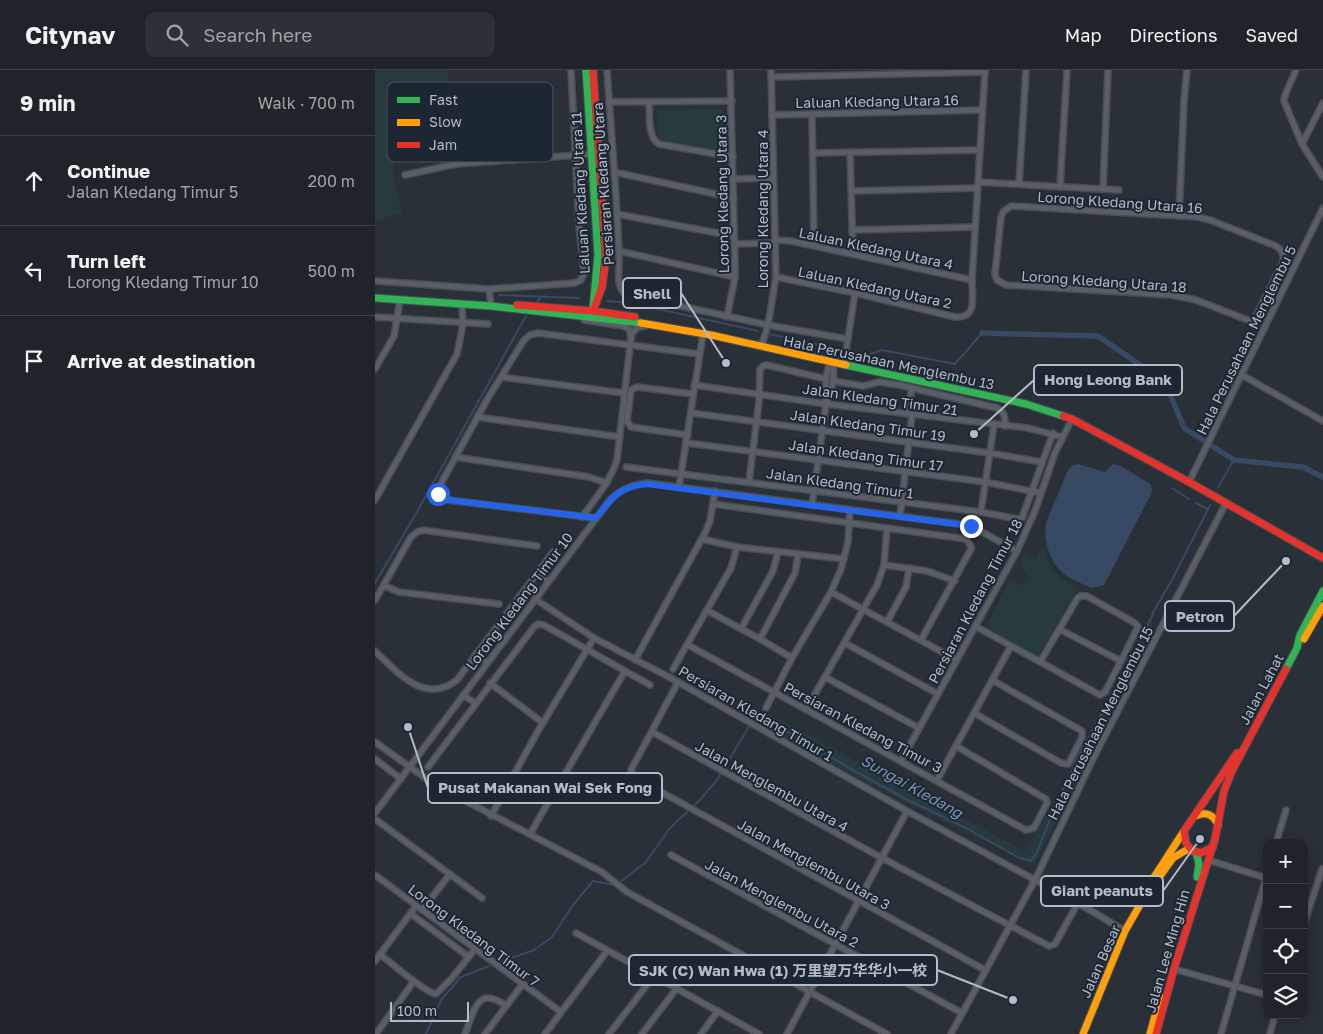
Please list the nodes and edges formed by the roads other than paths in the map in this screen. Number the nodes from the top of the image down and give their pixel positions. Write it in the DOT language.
graph roads {
  1 [pos="571,70"];
  2 [pos="586,70"];
  3 [pos="593,70"];
  4 [pos="607,70"];
  5 [pos="730,70"];
  6 [pos="771,70"];
  7 [pos="1026,70"];
  8 [pos="1067,70"];
  9 [pos="1108,70"];
  10 [pos="1187,70"];
  11 [pos="1296,70"];
  12 [pos="944,71"];
  13 [pos="985,71"];
  14 [pos="863,72"];
  15 [pos="904,72"];
  16 [pos="771,77"];
  17 [pos="732,101"];
  18 [pos="609,102"];
  19 [pos="649,102"];
  20 [pos="1323,104"];
  21 [pos="982,110"];
  22 [pos="812,114"];
  23 [pos="772,115"];
  24 [pos="1303,144"];
  25 [pos="979,150"];
  26 [pos="851,152"];
  27 [pos="813,153"];
  28 [pos="591,154"];
  29 [pos="576,155"];
  30 [pos="553,157"];
  31 [pos="733,158"];
  32 [pos="483,162"];
  33 [pos="614,172"];
  34 [pos="405,175"];
  35 [pos="1323,177"];
  36 [pos="773,178"];
  37 [pos="733,179"];
  38 [pos="978,182"];
  39 [pos="1019,184"];
  40 [pos="1060,187"];
  41 [pos="977,188"];
  42 [pos="1103,190"];
  43 [pos="1119,190"];
  44 [pos="851,191"];
  45 [pos="734,198"];
  46 [pos="1323,208"];
  47 [pos="617,214"];
  48 [pos="1179,215"];
  49 [pos="975,227"];
  50 [pos="852,230"];
  51 [pos="733,236"];
  52 [pos="775,242"];
  53 [pos="734,244"];
  54 [pos="814,246"];
  55 [pos="619,251"];
  56 [pos="853,254"];
  57 [pos="1284,256"];
  58 [pos="735,277"];
  59 [pos="776,277"];
  60 [pos="972,280"];
  61 [pos="997,280"];
  62 [pos="375,281"];
  63 [pos="599,287"];
  64 [pos="489,289"];
  65 [pos="855,293"];
  66 [pos="625,294"];
  67 [pos="375,298"];
  68 [pos="400,300"];
  69 [pos="462,305"];
  70 [pos="491,306"];
  71 [pos="561,308"];
  72 [pos="593,311"];
  73 [pos="545,312"];
  74 [pos="555,313"];
  75 [pos="619,314"];
  76 [pos="375,317"];
  77 [pos="727,317"];
  78 [pos="397,318"];
  79 [pos="628,321"];
  80 [pos="463,324"];
  81 [pos="488,324"];
  82 [pos="767,325"];
  83 [pos="661,327"];
  84 [pos="707,335"];
  85 [pos="631,337"];
  86 [pos="848,338"];
  87 [pos="630,346"];
  88 [pos="761,347"];
  89 [pos="699,354"];
  90 [pos="832,362"];
  91 [pos="844,364"];
  92 [pos="375,369"];
  93 [pos="1242,375"];
  94 [pos="501,377"];
  95 [pos="826,379"];
  96 [pos="833,381"];
  97 [pos="694,385"];
  98 [pos="912,388"];
  99 [pos="624,393"];
  100 [pos="693,394"];
  101 [pos="759,394"];
  102 [pos="826,404"];
  103 [pos="691,413"];
  104 [pos="909,414"];
  105 [pos="477,417"];
  106 [pos="1072,418"];
  107 [pos="1323,421"];
  108 [pos="757,422"];
  109 [pos="994,425"];
  110 [pos="1005,426"];
  111 [pos="822,430"];
  112 [pos="1053,433"];
  113 [pos="688,435"];
  114 [pos="620,437"];
  115 [pos="1062,437"];
  116 [pos="908,442"];
  117 [pos="687,443"];
  118 [pos="753,451"];
  119 [pos="989,453"];
  120 [pos="455,457"];
  121 [pos="818,460"];
  122 [pos="1042,462"];
  123 [pos="626,467"];
  124 [pos="905,472"];
  125 [pos="682,474"];
  126 [pos="749,482"];
  127 [pos="985,482"];
  128 [pos="1189,482"];
  129 [pos="607,483"];
  130 [pos="679,487"];
  131 [pos="715,491"];
  132 [pos="815,491"];
  133 [pos="1032,491"];
  134 [pos="1041,492"];
  135 [pos="375,500"];
  136 [pos="901,502"];
  137 [pos="1226,503"];
  138 [pos="713,504"];
  139 [pos="812,505"];
  140 [pos="850,510"];
  141 [pos="981,512"];
  142 [pos="900,516"];
  143 [pos="582,518"];
  144 [pos="596,518"];
  145 [pos="849,523"];
  146 [pos="887,528"];
  147 [pos="702,539"];
  148 [pos="537,546"];
  149 [pos="737,547"];
  150 [pos="1017,551"];
  151 [pos="553,552"];
  152 [pos="778,552"];
  153 [pos="798,554"];
  154 [pos="1323,558"];
  155 [pos="844,559"];
  156 [pos="883,565"];
  157 [pos="909,568"];
  158 [pos="537,573"];
  159 [pos="548,581"];
  160 [pos="955,581"];
  161 [pos="385,586"];
  162 [pos="1323,591"];
  163 [pos="831,592"];
  164 [pos="535,599"];
  165 [pos="375,600"];
  166 [pos="499,604"];
  167 [pos="1323,606"];
  168 [pos="864,610"];
  169 [pos="708,611"];
  170 [pos="887,622"];
  171 [pos="975,626"];
  172 [pos="741,629"];
  173 [pos="1059,629"];
  174 [pos="594,638"];
  175 [pos="760,639"];
  176 [pos="921,640"];
  177 [pos="845,643"];
  178 [pos="689,644"];
  179 [pos="1011,646"];
  180 [pos="1297,648"];
  181 [pos="587,650"];
  182 [pos="375,651"];
  183 [pos="475,655"];
  184 [pos="792,658"];
  185 [pos="635,660"];
  186 [pos="957,660"];
  187 [pos="1121,661"];
  188 [pos="1040,662"];
  189 [pos="487,663"];
  190 [pos="673,669"];
  191 [pos="625,671"];
  192 [pos="825,677"];
  193 [pos="992,680"];
  194 [pos="678,682"];
  195 [pos="490,684"];
  196 [pos="650,685"];
  197 [pos="775,692"];
  198 [pos="938,694"];
  199 [pos="463,695"];
  200 [pos="475,703"];
  201 [pos="766,708"];
  202 [pos="806,710"];
  203 [pos="974,713"];
  204 [pos="543,723"];
  205 [pos="919,728"];
  206 [pos="652,732"];
  207 [pos="375,742"];
  208 [pos="1247,742"];
  209 [pos="956,746"];
  210 [pos="375,759"];
  211 [pos="901,761"];
  212 [pos="409,767"];
  213 [pos="428,768"];
  214 [pos="401,779"];
  215 [pos="937,780"];
  216 [pos="1286,810"];
  217 [pos="907,812"];
  218 [pos="375,813"];
  219 [pos="491,816"];
  220 [pos="1193,817"];
  221 [pos="375,819"];
  222 [pos="1217,825"];
  223 [pos="1184,831"];
  224 [pos="530,834"];
  225 [pos="1278,839"];
  226 [pos="1213,847"];
  227 [pos="1188,849"];
  228 [pos="1196,852"];
  229 [pos="671,855"];
  230 [pos="882,858"];
  231 [pos="1208,860"];
  232 [pos="1322,869"];
  233 [pos="450,874"];
  234 [pos="1263,875"];
  235 [pos="377,877"];
  236 [pos="1035,880"];
  237 [pos="1264,884"];
  238 [pos="375,885"];
  239 [pos="1149,890"];
  240 [pos="482,898"];
  241 [pos="859,900"];
  242 [pos="1077,903"];
  243 [pos="416,906"];
  244 [pos="422,910"];
  245 [pos="1308,912"];
  246 [pos="411,914"];
  247 [pos="1009,926"];
  248 [pos="1125,931"];
  249 [pos="576,933"];
  250 [pos="835,944"];
  251 [pos="475,949"];
  252 [pos="607,951"];
  253 [pos="380,954"];
  254 [pos="469,957"];
  255 [pos="375,961"];
  256 [pos="1174,969"];
  257 [pos="985,970"];
  258 [pos="654,976"];
  259 [pos="414,981"];
  260 [pos="522,985"];
  261 [pos="1235,986"];
  262 [pos="677,988"];
  263 [pos="810,991"];
  264 [pos="1263,994"];
  265 [pos="506,1006"];
  266 [pos="719,1011"];
  267 [pos="561,1012"];
  268 [pos="962,1013"];
  269 [pos="1274,1019"];
  270 [pos="376,1034"];
  271 [pos="465,1034"];
  272 [pos="485,1034"];
  273 [pos="545,1034"];
  274 [pos="609,1034"];
  275 [pos="642,1034"];
  276 [pos="701,1034"];
  277 [pos="759,1034"];
  278 [pos="787,1034"];
  279 [pos="887,1034"];
  280 [pos="951,1034"];
  281 [pos="1081,1034"];
  282 [pos="1150,1034"];
  283 [pos="1156,1034"];
  284 [pos="1221,1034"];
  285 [pos="1270,1034"];
  1 -- 29 [label="street"];
  2 -- 28 [label="street, Laluan Kledang Utara 11"];
  3 -- 63 [label="street, Laluan Kledang Utara 11"];
  4 -- 18 [label="street, Persiaran Kledang Utara"];
  5 -- 17 [label="street, Lorong Kledang Utara 3"];
  6 -- 16 [label="street, Lorong Kledang Utara 4"];
  7 -- 39 [label="street"];
  8 -- 40 [label="street"];
  9 -- 42 [label="street"];
  10 -- 48 [label="street"];
  11 -- 24 [label="street"];
  12 -- 13 [label="street"];
  12 -- 15 [label="street"];
  13 -- 21 [label="street"];
  14 -- 15 [label="street"];
  14 -- 16 [label="street"];
  16 -- 23 [label="street, Lorong Kledang Utara 4"];
  17 -- 19 [label="street"];
  17 -- 31 [label="street, Lorong Kledang Utara 3"];
  18 -- 19 [label="street"];
  18 -- 33 [label="street, Persiaran Kledang Utara"];
  19 -- 31 [label="street"];
  20 -- 24 [label="street"];
  21 -- 22 [label="street, Laluan Kledang Utara 16"];
  21 -- 25 [label="street"];
  22 -- 23 [label="street, Laluan Kledang Utara 16"];
  22 -- 27 [label="street"];
  23 -- 36 [label="street, Lorong Kledang Utara 4"];
  24 -- 35 [label="street"];
  25 -- 26 [label="street"];
  25 -- 38 [label="street"];
  26 -- 27 [label="street"];
  26 -- 44 [label="street"];
  27 -- 54 [label="street"];
  28 -- 29 [label="street"];
  28 -- 63 [label="street, Laluan Kledang Utara 11"];
  29 -- 30 [label="street"];
  29 -- 64 [label="street"];
  31 -- 37 [label="street, Lorong Kledang Utara 3"];
  32 -- 34 [label="street"];
  33 -- 45 [label="street"];
  33 -- 47 [label="street, Persiaran Kledang Utara"];
  36 -- 37 [label="street"];
  36 -- 52 [label="street, Lorong Kledang Utara 4"];
  37 -- 45 [label="street, Lorong Kledang Utara 3"];
  38 -- 39 [label="street"];
  38 -- 41 [label="street"];
  39 -- 40 [label="street"];
  40 -- 42 [label="street"];
  41 -- 44 [label="street"];
  41 -- 49 [label="street"];
  42 -- 43 [label="street"];
  44 -- 50 [label="street"];
  45 -- 51 [label="street, Lorong Kledang Utara 3"];
  46 -- 93 [label="street, Hala Perusahaan Menglembu 5"];
  47 -- 51 [label="street"];
  47 -- 55 [label="street, Persiaran Kledang Utara"];
  48 -- 57 [label="street, Lorong Kledang Utara 16"];
  48 -- 61 [label="street, Lorong Kledang Utara 16"];
  49 -- 50 [label="street"];
  49 -- 60 [label="street"];
  50 -- 56 [label="street"];
  51 -- 53 [label="street, Lorong Kledang Utara 3"];
  52 -- 53 [label="street, Laluan Kledang Utara 4"];
  52 -- 54 [label="street, Laluan Kledang Utara 4"];
  52 -- 59 [label="street, Lorong Kledang Utara 4"];
  53 -- 58 [label="street, Lorong Kledang Utara 3"];
  54 -- 56 [label="street, Laluan Kledang Utara 4"];
  55 -- 58 [label="street"];
  55 -- 66 [label="street, Persiaran Kledang Utara"];
  56 -- 60 [label="street, Laluan Kledang Utara 4"];
  57 -- 61 [label="street, Lorong Kledang Utara 18"];
  58 -- 77 [label="street, Lorong Kledang Utara 3"];
  59 -- 65 [label="street, Laluan Kledang Utara 2"];
  59 -- 82 [label="street, Lorong Kledang Utara 4"];
  60 -- 65 [label="street, Laluan Kledang Utara 2"];
  62 -- 64 [label="street"];
  63 -- 71 [label="street"];
  63 -- 72 [label="street, Laluan Kledang Utara 11"];
  63 -- 75 [label="street"];
  64 -- 70 [label="street"];
  65 -- 86 [label="street"];
  66 -- 77 [label="street, Hala Perusahaan Menglembu 13"];
  67 -- 68 [label="street, Hala Perusahaan Menglembu 13"];
  68 -- 69 [label="street, Hala Perusahaan Menglembu 13"];
  68 -- 78 [label="street"];
  69 -- 70 [label="street, Hala Perusahaan Menglembu 13"];
  69 -- 80 [label="street"];
  70 -- 71 [label="street, Hala Perusahaan Menglembu 13"];
  70 -- 73 [label="street, Hala Perusahaan Menglembu 13"];
  71 -- 72 [label="street, Hala Perusahaan Menglembu 13"];
  72 -- 74 [label="street"];
  72 -- 75 [label="street, Hala Perusahaan Menglembu 13"];
  72 -- 79 [label="street"];
  73 -- 74 [label="street, Hala Perusahaan Menglembu 13"];
  73 -- 85 [label="street"];
  74 -- 79 [label="street, Hala Perusahaan Menglembu 13"];
  75 -- 84 [label="street, Hala Perusahaan Menglembu 13"];
  76 -- 78 [label="street"];
  77 -- 82 [label="street, Hala Perusahaan Menglembu 13"];
  78 -- 80 [label="street"];
  78 -- 92 [label="street"];
  79 -- 83 [label="street, Hala Perusahaan Menglembu 13"];
  80 -- 81 [label="street"];
  80 -- 135 [label="street"];
  82 -- 86 [label="street, Hala Perusahaan Menglembu 13"];
  82 -- 88 [label="street, Lorong Kledang Utara 4"];
  83 -- 84 [label="street, Hala Perusahaan Menglembu 13"];
  83 -- 85 [label="street"];
  84 -- 88 [label="street, Hala Perusahaan Menglembu 13"];
  84 -- 89 [label="street"];
  85 -- 87 [label="street"];
  86 -- 91 [label="street"];
  87 -- 89 [label="street"];
  87 -- 94 [label="street"];
  87 -- 99 [label="street"];
  88 -- 90 [label="street, Hala Perusahaan Menglembu 13"];
  89 -- 97 [label="street"];
  90 -- 91 [label="street, Hala Perusahaan Menglembu 13"];
  90 -- 95 [label="street"];
  90 -- 96 [label="street"];
  91 -- 106 [label="street, Hala Perusahaan Menglembu 13"];
  93 -- 107 [label="street"];
  93 -- 128 [label="street, Hala Perusahaan Menglembu 5"];
  94 -- 99 [label="street"];
  94 -- 105 [label="street"];
  95 -- 101 [label="street"];
  95 -- 102 [label="street"];
  96 -- 98 [label="street"];
  96 -- 102 [label="street"];
  97 -- 100 [label="street"];
  97 -- 101 [label="street, Jalan Kledang Timur 21"];
  98 -- 104 [label="street"];
  98 -- 110 [label="street"];
  99 -- 114 [label="street"];
  100 -- 103 [label="street"];
  100 -- 113 [label="street"];
  101 -- 102 [label="street, Jalan Kledang Timur 21"];
  101 -- 108 [label="street"];
  102 -- 104 [label="street, Jalan Kledang Timur 21"];
  102 -- 111 [label="street"];
  103 -- 108 [label="street, Jalan Kledang Timur 19"];
  103 -- 113 [label="street"];
  104 -- 109 [label="street, Jalan Kledang Timur 21"];
  104 -- 116 [label="street"];
  105 -- 114 [label="street"];
  105 -- 120 [label="street"];
  106 -- 115 [label="street, Persiaran Kledang Timur 18"];
  106 -- 128 [label="street, Hala Perusahaan Menglembu 13"];
  108 -- 111 [label="street, Jalan Kledang Timur 19"];
  108 -- 118 [label="street"];
  109 -- 110 [label="street, Jalan Kledang Timur 21"];
  109 -- 119 [label="street"];
  110 -- 112 [label="street, Jalan Kledang Timur 21"];
  111 -- 116 [label="street, Jalan Kledang Timur 19"];
  111 -- 121 [label="street"];
  112 -- 115 [label="street, Jalan Kledang Timur 21"];
  112 -- 122 [label="street"];
  113 -- 117 [label="street"];
  114 -- 129 [label="street"];
  115 -- 134 [label="street, Persiaran Kledang Timur 18"];
  116 -- 119 [label="street, Jalan Kledang Timur 19"];
  116 -- 124 [label="street"];
  117 -- 118 [label="street, Jalan Kledang Timur 17"];
  117 -- 125 [label="street"];
  118 -- 121 [label="street, Jalan Kledang Timur 17"];
  118 -- 126 [label="street"];
  119 -- 122 [label="street, Jalan Kledang Timur 19"];
  119 -- 127 [label="street"];
  120 -- 129 [label="street"];
  120 -- 143 [label="street"];
  121 -- 124 [label="street, Jalan Kledang Timur 17"];
  121 -- 132 [label="street"];
  122 -- 133 [label="street"];
  123 -- 125 [label="street, Jalan Kledang Timur 1"];
  124 -- 127 [label="street, Jalan Kledang Timur 17"];
  124 -- 136 [label="street"];
  125 -- 126 [label="street, Jalan Kledang Timur 1"];
  125 -- 130 [label="street"];
  126 -- 132 [label="street, Jalan Kledang Timur 1"];
  127 -- 133 [label="street, Jalan Kledang Timur 17"];
  127 -- 141 [label="street"];
  128 -- 137 [label="street, Hala Perusahaan Menglembu 13"];
  129 -- 143 [label="street"];
  130 -- 131 [label="street, Lorong Kledang Timur 10"];
  130 -- 144 [label="street, Lorong Kledang Timur 10"];
  131 -- 138 [label="street"];
  131 -- 139 [label="street, Lorong Kledang Timur 10"];
  132 -- 136 [label="street, Jalan Kledang Timur 1"];
  132 -- 139 [label="street"];
  133 -- 134 [label="street, Jalan Kledang Timur 17"];
  133 -- 141 [label="street, Jalan Kledang Timur 1"];
  134 -- 150 [label="street, Persiaran Kledang Timur 18"];
  136 -- 141 [label="street, Jalan Kledang Timur 1"];
  136 -- 142 [label="street"];
  137 -- 154 [label="street, Hala Perusahaan Menglembu 13"];
  137 -- 236 [label="street, Hala Perusahaan Menglembu 15"];
  138 -- 145 [label="street"];
  138 -- 147 [label="street"];
  139 -- 140 [label="street, Lorong Kledang Timur 10"];
  140 -- 142 [label="street, Lorong Kledang Timur 10"];
  140 -- 145 [label="street"];
  142 -- 150 [label="street, Lorong Kledang Timur 10"];
  143 -- 144 [label="street"];
  144 -- 159 [label="street, Lorong Kledang Timur 10"];
  145 -- 146 [label="street"];
  145 -- 155 [label="street"];
  146 -- 156 [label="street"];
  146 -- 160 [label="street"];
  147 -- 149 [label="street"];
  147 -- 185 [label="street"];
  148 -- 161 [label="street"];
  149 -- 152 [label="street"];
  149 -- 169 [label="street"];
  150 -- 171 [label="street, Persiaran Kledang Timur 18"];
  151 -- 158 [label="street"];
  152 -- 153 [label="street"];
  152 -- 172 [label="street"];
  153 -- 155 [label="street"];
  153 -- 175 [label="street"];
  155 -- 163 [label="street"];
  156 -- 157 [label="street"];
  156 -- 168 [label="street"];
  157 -- 160 [label="street"];
  157 -- 170 [label="street"];
  158 -- 159 [label="street"];
  158 -- 183 [label="street"];
  159 -- 164 [label="street, Lorong Kledang Timur 10"];
  160 -- 176 [label="street"];
  161 -- 165 [label="street"];
  161 -- 166 [label="street"];
  162 -- 180 [label="street, Jalan Lahat"];
  163 -- 168 [label="street"];
  163 -- 184 [label="street"];
  164 -- 174 [label="street, Persiaran Kledang Timur 1"];
  164 -- 189 [label="street, Lorong Kledang Timur 10"];
  167 -- 180 [label="street, Jalan Lahat"];
  168 -- 170 [label="street"];
  168 -- 177 [label="street"];
  169 -- 172 [label="street"];
  169 -- 178 [label="street"];
  170 -- 176 [label="street"];
  171 -- 179 [label="street"];
  171 -- 186 [label="street, Persiaran Kledang Timur 18"];
  172 -- 175 [label="street"];
  173 -- 187 [label="street"];
  173 -- 187 [label="street"];
  173 -- 188 [label="street"];
  174 -- 181 [label="street"];
  174 -- 185 [label="street, Persiaran Kledang Timur 1"];
  175 -- 184 [label="street"];
  176 -- 186 [label="street"];
  177 -- 192 [label="street"];
  177 -- 198 [label="street"];
  178 -- 190 [label="street"];
  178 -- 197 [label="street, Persiaran Kledang Timur 3"];
  179 -- 188 [label="street"];
  179 -- 193 [label="street"];
  180 -- 208 [label="street, Jalan Lahat"];
  181 -- 191 [label="street"];
  181 -- 195 [label="street"];
  181 -- 204 [label="street"];
  182 -- 183 [label="street"];
  183 -- 189 [label="street"];
  184 -- 197 [label="street"];
  185 -- 194 [label="street, Persiaran Kledang Timur 1"];
  186 -- 198 [label="street, Persiaran Kledang Timur 18"];
  187 -- 188 [label="street"];
  189 -- 199 [label="street, Lorong Kledang Timur 10"];
  191 -- 196 [label="street"];
  191 -- 224 [label="street"];
  192 -- 202 [label="street"];
  192 -- 205 [label="street"];
  193 -- 203 [label="street"];
  193 -- 203 [label="street"];
  194 -- 206 [label="street"];
  194 -- 217 [label="street, Persiaran Kledang Timur 1"];
  195 -- 200 [label="street"];
  195 -- 204 [label="street"];
  197 -- 201 [label="street"];
  197 -- 202 [label="street, Persiaran Kledang Timur 3"];
  198 -- 205 [label="street, Persiaran Kledang Timur 18"];
  199 -- 200 [label="street"];
  199 -- 212 [label="street, Lorong Kledang Timur 10"];
  200 -- 213 [label="street"];
  202 -- 211 [label="street, Persiaran Kledang Timur 3"];
  203 -- 209 [label="street"];
  204 -- 219 [label="street"];
  205 -- 211 [label="street, Persiaran Kledang Timur 18"];
  206 -- 230 [label="street, Jalan Menglembu Utara 4"];
  206 -- 241 [label="street, Jalan Menglembu Utara 3"];
  207 -- 212 [label="street"];
  208 -- 220 [label="street, Jalan Lahat"];
  208 -- 222 [label="street, Jalan Lahat"];
  209 -- 215 [label="street"];
  209 -- 215 [label="street, Persiaran Kledang Timur 3"];
  210 -- 214 [label="street"];
  211 -- 215 [label="street, Persiaran Kledang Timur 3"];
  212 -- 214 [label="street, Lorong Kledang Timur 10"];
  212 -- 219 [label="street"];
  214 -- 218 [label="street, Lorong Kledang Timur 10"];
  216 -- 225 [label="street"];
  217 -- 230 [label="street"];
  217 -- 236 [label="street, Persiaran Kledang Timur 1"];
  219 -- 224 [label="street"];
  220 -- 222 [label="street"];
  220 -- 223 [label="street"];
  221 -- 233 [label="street"];
  222 -- 226 [label="street"];
  223 -- 227 [label="street"];
  223 -- 239 [label="street, Jalan Besar"];
  224 -- 263 [label="street"];
  226 -- 228 [label="street"];
  226 -- 231 [label="street, Jalan Lee Ming Hin"];
  227 -- 228 [label="street"];
  227 -- 239 [label="street, Jalan Besar"];
  228 -- 282 [label="street, Jalan Lee Ming Hin"];
  229 -- 250 [label="street, Jalan Menglembu Utara 2"];
  230 -- 241 [label="street"];
  230 -- 247 [label="street, Jalan Menglembu Utara 4"];
  231 -- 234 [label="street"];
  231 -- 256 [label="street, Jalan Lee Ming Hin"];
  232 -- 245 [label="street"];
  233 -- 240 [label="street"];
  233 -- 244 [label="street"];
  235 -- 238 [label="street"];
  235 -- 243 [label="street, Lorong Kledang Timur 7"];
  236 -- 242 [label="street, Persiaran Kledang Timur 1"];
  236 -- 247 [label="street, Hala Perusahaan Menglembu 15"];
  237 -- 261 [label="street"];
  239 -- 248 [label="street, Jalan Besar"];
  241 -- 250 [label="street"];
  241 -- 257 [label="street, Jalan Menglembu Utara 3"];
  242 -- 247 [label="street, Jalan Menglembu Utara 4"];
  242 -- 248 [label="street, Persiaran Kledang Timur 1"];
  243 -- 244 [label="street, Lorong Kledang Timur 7"];
  243 -- 246 [label="street"];
  244 -- 251 [label="street, Lorong Kledang Timur 7"];
  246 -- 253 [label="street"];
  246 -- 254 [label="street"];
  247 -- 257 [label="street, Hala Perusahaan Menglembu 15"];
  248 -- 281 [label="street, Jalan Besar"];
  249 -- 252 [label="street"];
  250 -- 263 [label="street"];
  250 -- 268 [label="street, Jalan Menglembu Utara 2"];
  251 -- 254 [label="street"];
  251 -- 260 [label="street, Lorong Kledang Timur 7"];
  252 -- 258 [label="street"];
  252 -- 267 [label="street"];
  253 -- 255 [label="street"];
  253 -- 259 [label="street"];
  254 -- 259 [label="street"];
  256 -- 261 [label="street"];
  256 -- 283 [label="street, Jalan Lee Ming Hin"];
  257 -- 268 [label="street, Hala Perusahaan Menglembu 15"];
  258 -- 262 [label="street"];
  258 -- 274 [label="street"];
  259 -- 270 [label="street"];
  260 -- 265 [label="street"];
  260 -- 267 [label="street, Lorong Kledang Timur 7"];
  261 -- 264 [label="street"];
  261 -- 284 [label="street"];
  262 -- 266 [label="street"];
  262 -- 275 [label="street"];
  263 -- 278 [label="street"];
  263 -- 279 [label="street"];
  265 -- 271 [label="street"];
  265 -- 272 [label="street"];
  266 -- 276 [label="street"];
  266 -- 277 [label="street"];
  267 -- 273 [label="street"];
  268 -- 280 [label="street, Hala Perusahaan Menglembu 15"];
  269 -- 285 [label="street"];
}
